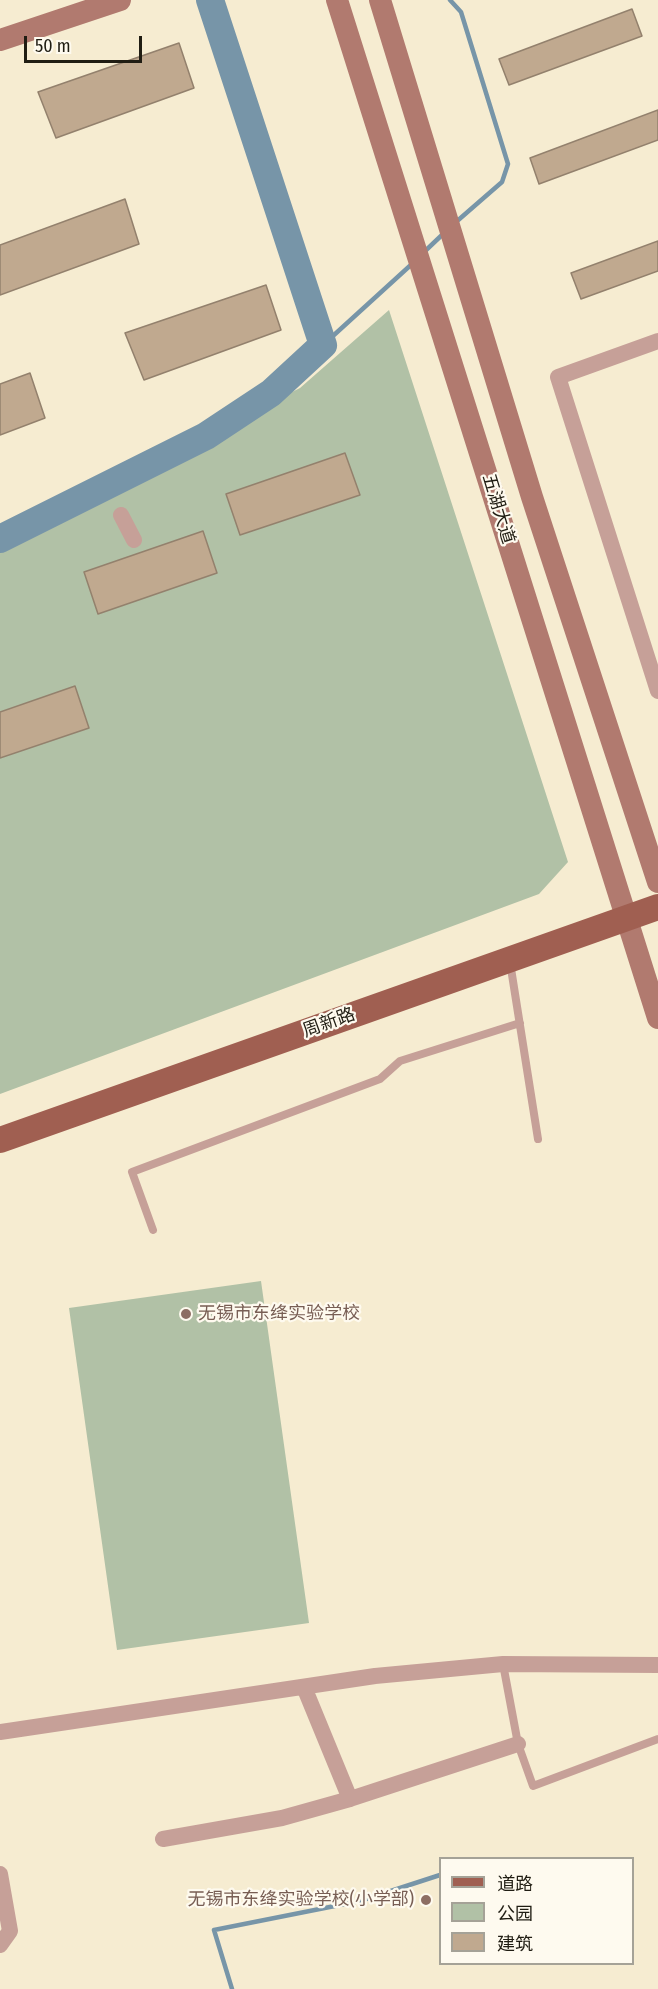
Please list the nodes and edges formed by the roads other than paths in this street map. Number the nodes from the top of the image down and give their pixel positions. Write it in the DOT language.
graph roads {
  1 [pos="120,0"];
  2 [pos="337,0"];
  3 [pos="380,0"];
  4 [pos="0,40"];
  5 [pos="658,341"];
  6 [pos="121,515"];
  7 [pos="134,540"];
  8 [pos="658,691"];
  9 [pos="658,882"];
  10 [pos="658,898"];
  11 [pos="658,907"];
  12 [pos="625,914"];
  13 [pos="510,958"];
  14 [pos="658,1018"];
  15 [pos="520,1023"];
  16 [pos="0,1131"];
  17 [pos="538,1138"];
  18 [pos="0,1140"];
  19 [pos="153,1230"];
  20 [pos="503,1664"];
  21 [pos="658,1665"];
  22 [pos="304,1687"];
  23 [pos="0,1732"];
  24 [pos="658,1739"];
  25 [pos="518,1744"];
  26 [pos="350,1800"];
  27 [pos="163,1839"];
  28 [pos="0,1874"];
  29 [pos="0,1945"];
  1 -- 4 [label="main road"];
  2 -- 12 [label="main road, 五湖大道"];
  3 -- 9 [label="main road, 五湖大道"];
  5 -- 8 [label="street"];
  6 -- 7 [label="street"];
  10 -- 12 [label="main road, 周新路"];
  11 -- 12 [label="main road, 周新路"];
  12 -- 13 [label="main road, 周新路"];
  12 -- 14 [label="main road, 五湖大道"];
  12 -- 16 [label="main road, 周新路"];
  13 -- 15 [label="lane"];
  13 -- 18 [label="main road, 周新路"];
  15 -- 17 [label="lane"];
  15 -- 19 [label="lane"];
  20 -- 21 [label="street"];
  20 -- 22 [label="street"];
  20 -- 25 [label="lane"];
  22 -- 23 [label="street"];
  22 -- 26 [label="street"];
  24 -- 25 [label="lane"];
  25 -- 26 [label="street"];
  26 -- 27 [label="street"];
  28 -- 29 [label="street"];
}
